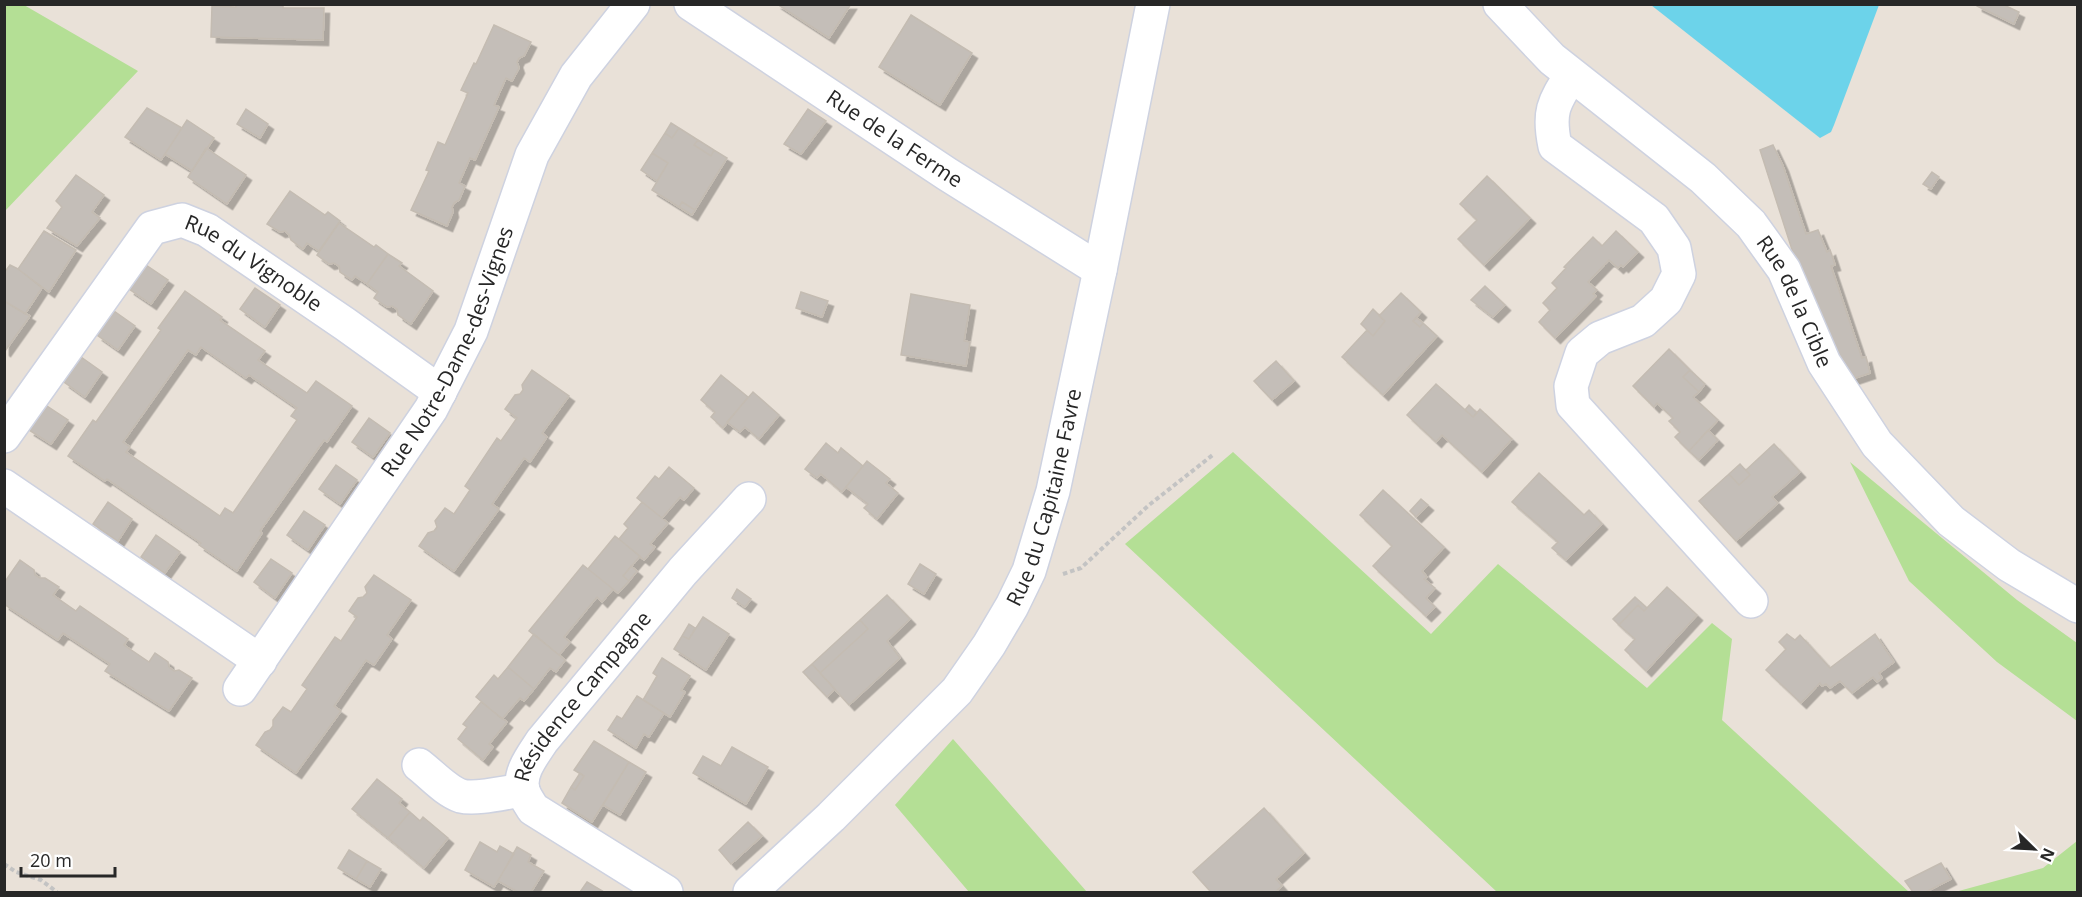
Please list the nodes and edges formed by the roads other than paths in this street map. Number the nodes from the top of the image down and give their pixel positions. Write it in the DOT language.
graph roads {
  1 [pos="633,4"];
  2 [pos="691,4"];
  3 [pos="1153,4"];
  4 [pos="1500,4"];
  5 [pos="1571,76"];
  6 [pos="1100,270"];
  7 [pos="440,392"];
  8 [pos="4,436"];
  9 [pos="4,486"];
  10 [pos="749,499"];
  11 [pos="1751,601"];
  12 [pos="2078,606"];
  13 [pos="260,661"];
  14 [pos="240,689"];
  15 [pos="419,765"];
  16 [pos="523,790"];
  17 [pos="666,892"];
  18 [pos="750,892"];
  1 -- 7 [label="street, Rue Notre-Dame-des-Vignes"];
  2 -- 6 [label="street, Rue de la Ferme"];
  3 -- 6 [label="street, Rue du Capitaine Favre"];
  4 -- 5 [label="street, Rue de la Cible"];
  5 -- 11 [label="street"];
  5 -- 12 [label="street, Rue de la Cible"];
  6 -- 18 [label="street, Rue du Capitaine Favre"];
  7 -- 8 [label="street, Rue du Vignoble"];
  7 -- 13 [label="street, Rue Notre-Dame-des-Vignes"];
  9 -- 13 [label="street"];
  10 -- 16 [label="street, Résidence Campagne"];
  13 -- 14 [label="street, Rue Notre-Dame-des-Vignes"];
  15 -- 16 [label="street"];
  16 -- 17 [label="street, Résidence Campagne"];
}
